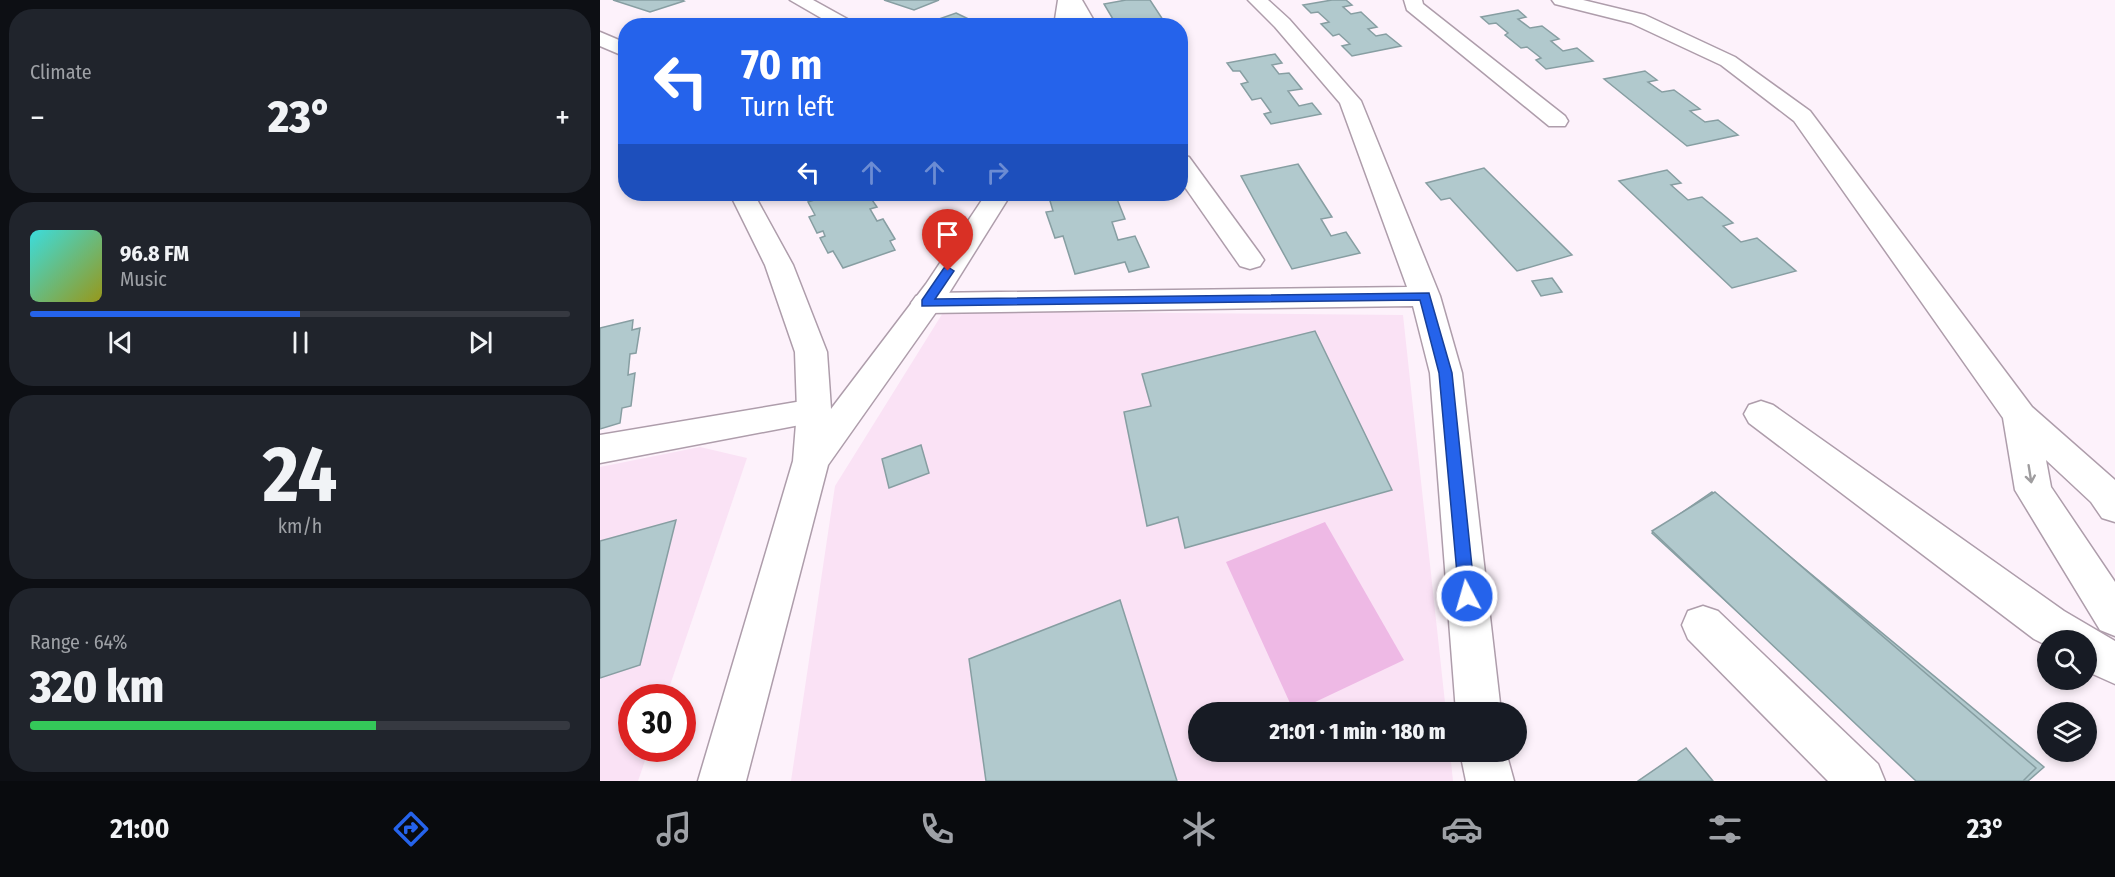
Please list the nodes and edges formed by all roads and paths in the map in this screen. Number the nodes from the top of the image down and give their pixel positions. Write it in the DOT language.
graph roads {
  1 [pos="799,0"];
  2 [pos="1067,0"];
  3 [pos="1073,0"];
  4 [pos="1257,0"];
  5 [pos="1413,0"];
  6 [pos="1561,0"];
  7 [pos="835,18"];
  8 [pos="1065,18"];
  9 [pos="1083,18"];
  10 [pos="600,38"];
  11 [pos="618,47"];
  12 [pos="1557,121"];
  13 [pos="1188,173"];
  14 [pos="746,201"];
  15 [pos="993,201"];
  16 [pos="1250,260"];
  17 [pos="1425,296"];
  18 [pos="926,303"];
  19 [pos="814,411"];
  20 [pos="1761,414"];
  21 [pos="2020,416"];
  22 [pos="600,449"];
  23 [pos="811,462"];
  24 [pos="2115,507"];
  25 [pos="2115,617"];
  26 [pos="1703,625"];
  27 [pos="2058,630"];
  28 [pos="2097,653"];
  29 [pos="2115,664"];
  30 [pos="1478,702"];
  31 [pos="1485,762"];
  32 [pos="722,781"];
  33 [pos="1490,781"];
  34 [pos="1861,781"];
  1 -- 7 [label="street"];
  2 -- 8 [label="street"];
  3 -- 9 [label="street"];
  4 -- 17 [label="street"];
  5 -- 12 [label="street"];
  6 -- 21 [label="street"];
  10 -- 11 [label="street"];
  13 -- 16 [label="street"];
  14 -- 19 [label="street"];
  15 -- 18 [label="street"];
  17 -- 18 [label="street"];
  17 -- 30 [label="street"];
  18 -- 23 [label="street"];
  19 -- 22 [label="street"];
  19 -- 23 [label="street"];
  20 -- 27 [label="street"];
  21 -- 24 [label="street"];
  21 -- 25 [label="street, one-way"];
  23 -- 32 [label="street"];
  26 -- 34 [label="street"];
  28 -- 29 [label="street"];
  31 -- 33 [label="street"];
}
